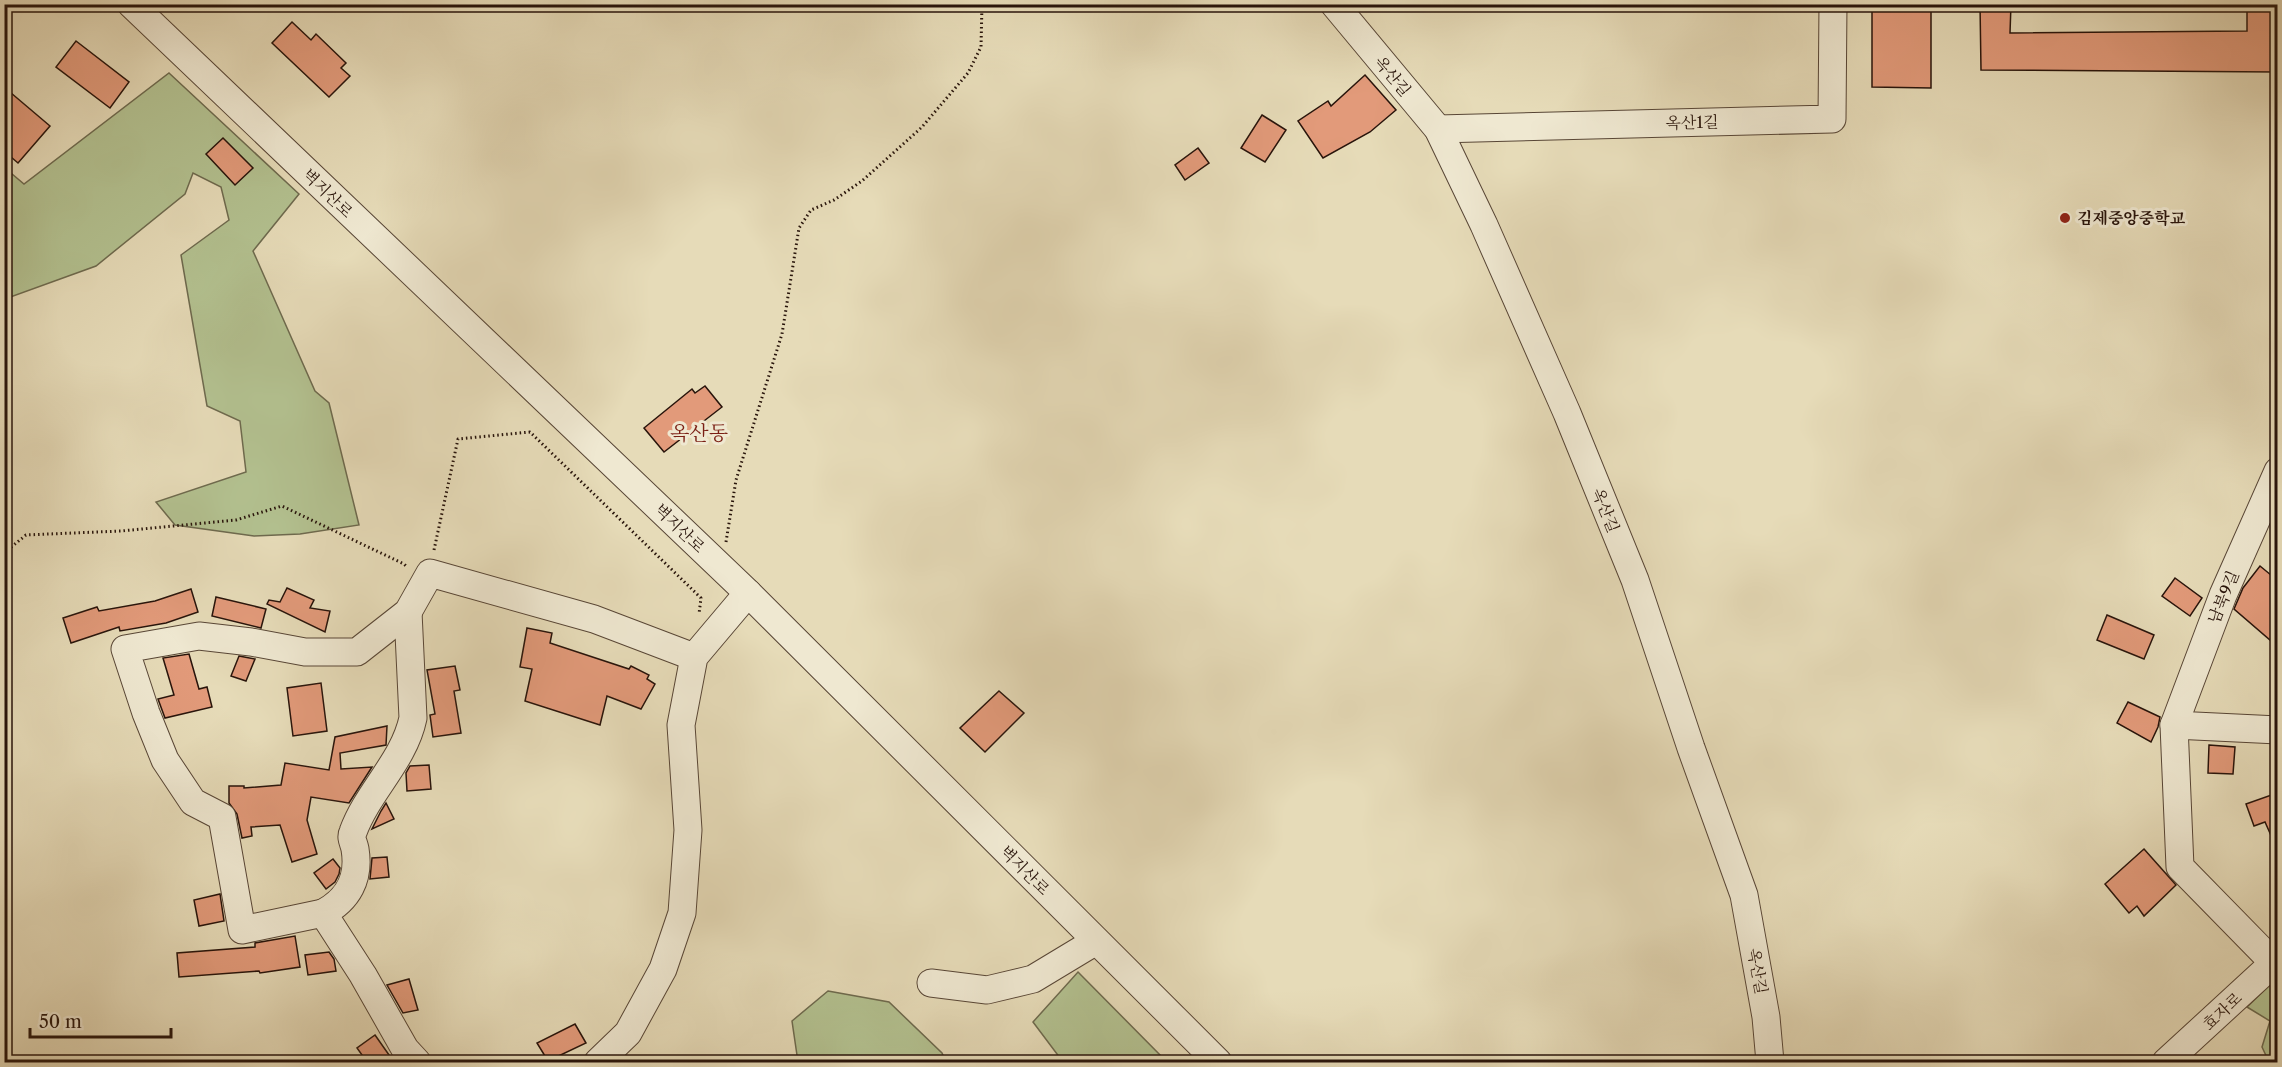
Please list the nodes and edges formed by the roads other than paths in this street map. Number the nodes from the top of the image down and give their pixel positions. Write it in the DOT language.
graph roads {
  1 [pos="131,4"];
  2 [pos="1334,4"];
  3 [pos="1833,4"];
  4 [pos="1438,129"];
  5 [pos="2277,471"];
  6 [pos="748,593"];
  7 [pos="408,612"];
  8 [pos="694,657"];
  9 [pos="2174,725"];
  10 [pos="2277,730"];
  11 [pos="323,913"];
  12 [pos="1096,941"];
  13 [pos="2276,961"];
  14 [pos="931,983"];
  15 [pos="417,1062"];
  16 [pos="598,1062"];
  17 [pos="1218,1062"];
  18 [pos="1770,1062"];
  19 [pos="2166,1062"];
  1 -- 6 [label="street, 벽지산로"];
  2 -- 4 [label="street, 옥산길"];
  3 -- 4 [label="street, 옥산1길"];
  4 -- 18 [label="street, 옥산길"];
  5 -- 9 [label="street, 남북9길"];
  6 -- 8 [label="street"];
  6 -- 12 [label="street, 벽지산로"];
  7 -- 8 [label="street"];
  7 -- 11 [label="street"];
  7 -- 11 [label="street"];
  8 -- 16 [label="street"];
  9 -- 10 [label="street"];
  9 -- 13 [label="street"];
  11 -- 15 [label="street"];
  12 -- 14 [label="street"];
  12 -- 17 [label="street, 벽지산로"];
  13 -- 19 [label="street, 효자로"];
}
